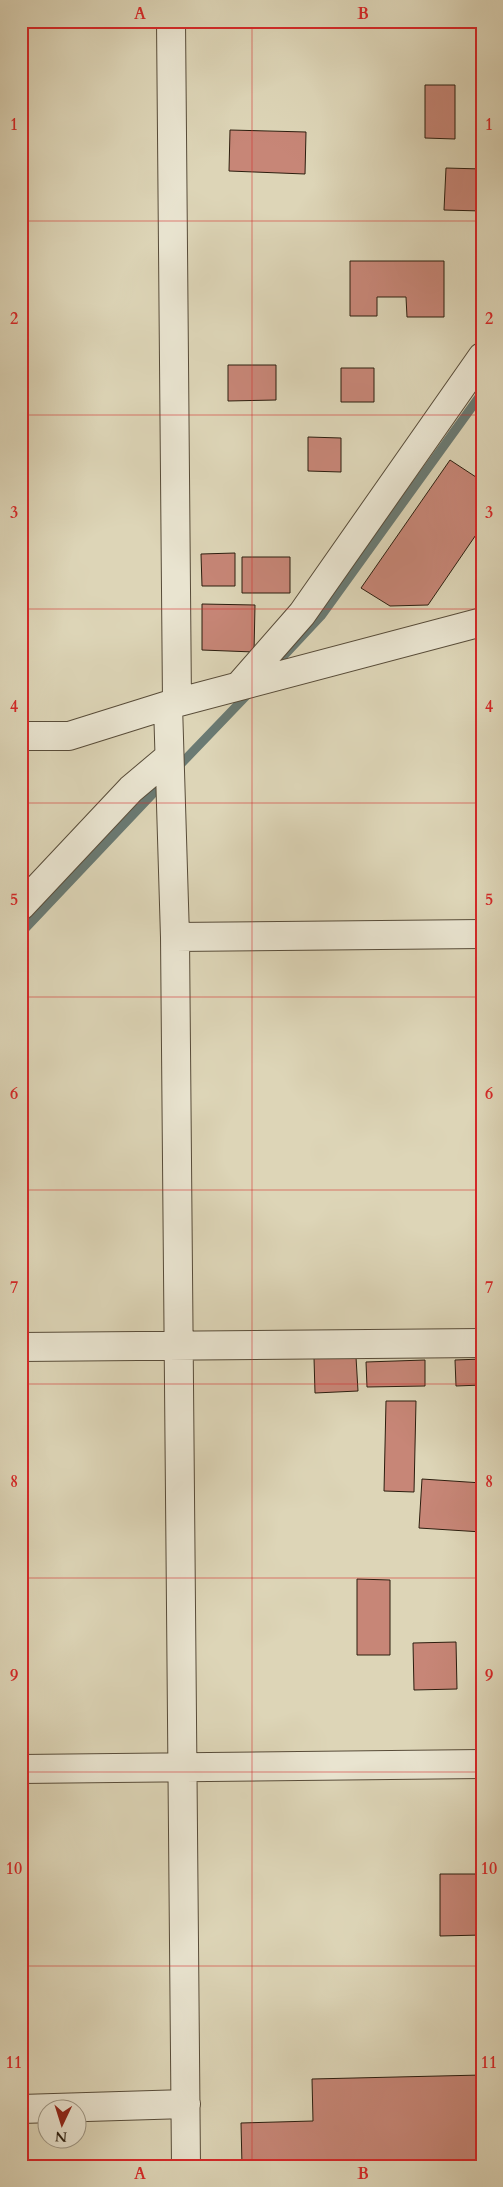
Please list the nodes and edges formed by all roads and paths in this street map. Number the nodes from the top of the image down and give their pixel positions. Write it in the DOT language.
graph roads {
  1 [pos="171,21"];
  2 [pos="482,357"];
  3 [pos="482,622"];
  4 [pos="245,685"];
  5 [pos="172,704"];
  6 [pos="21,736"];
  7 [pos="170,758"];
  8 [pos="21,906"];
  9 [pos="482,934"];
  10 [pos="175,937"];
  11 [pos="482,1343"];
  12 [pos="178,1346"];
  13 [pos="21,1347"];
  14 [pos="482,1764"];
  15 [pos="182,1766"];
  16 [pos="21,1769"];
  17 [pos="186,2104"];
  18 [pos="21,2109"];
  19 [pos="186,2166"];
  1 -- 5 [label="street"];
  2 -- 4 [label="street"];
  3 -- 4 [label="street"];
  4 -- 5 [label="street"];
  5 -- 6 [label="street"];
  5 -- 7 [label="street"];
  7 -- 8 [label="street"];
  7 -- 10 [label="street"];
  9 -- 10 [label="street"];
  10 -- 12 [label="street"];
  11 -- 12 [label="street"];
  12 -- 13 [label="street"];
  12 -- 15 [label="street"];
  14 -- 15 [label="street"];
  15 -- 16 [label="street"];
  15 -- 17 [label="street"];
  17 -- 18 [label="street"];
  17 -- 19 [label="street"];
}
